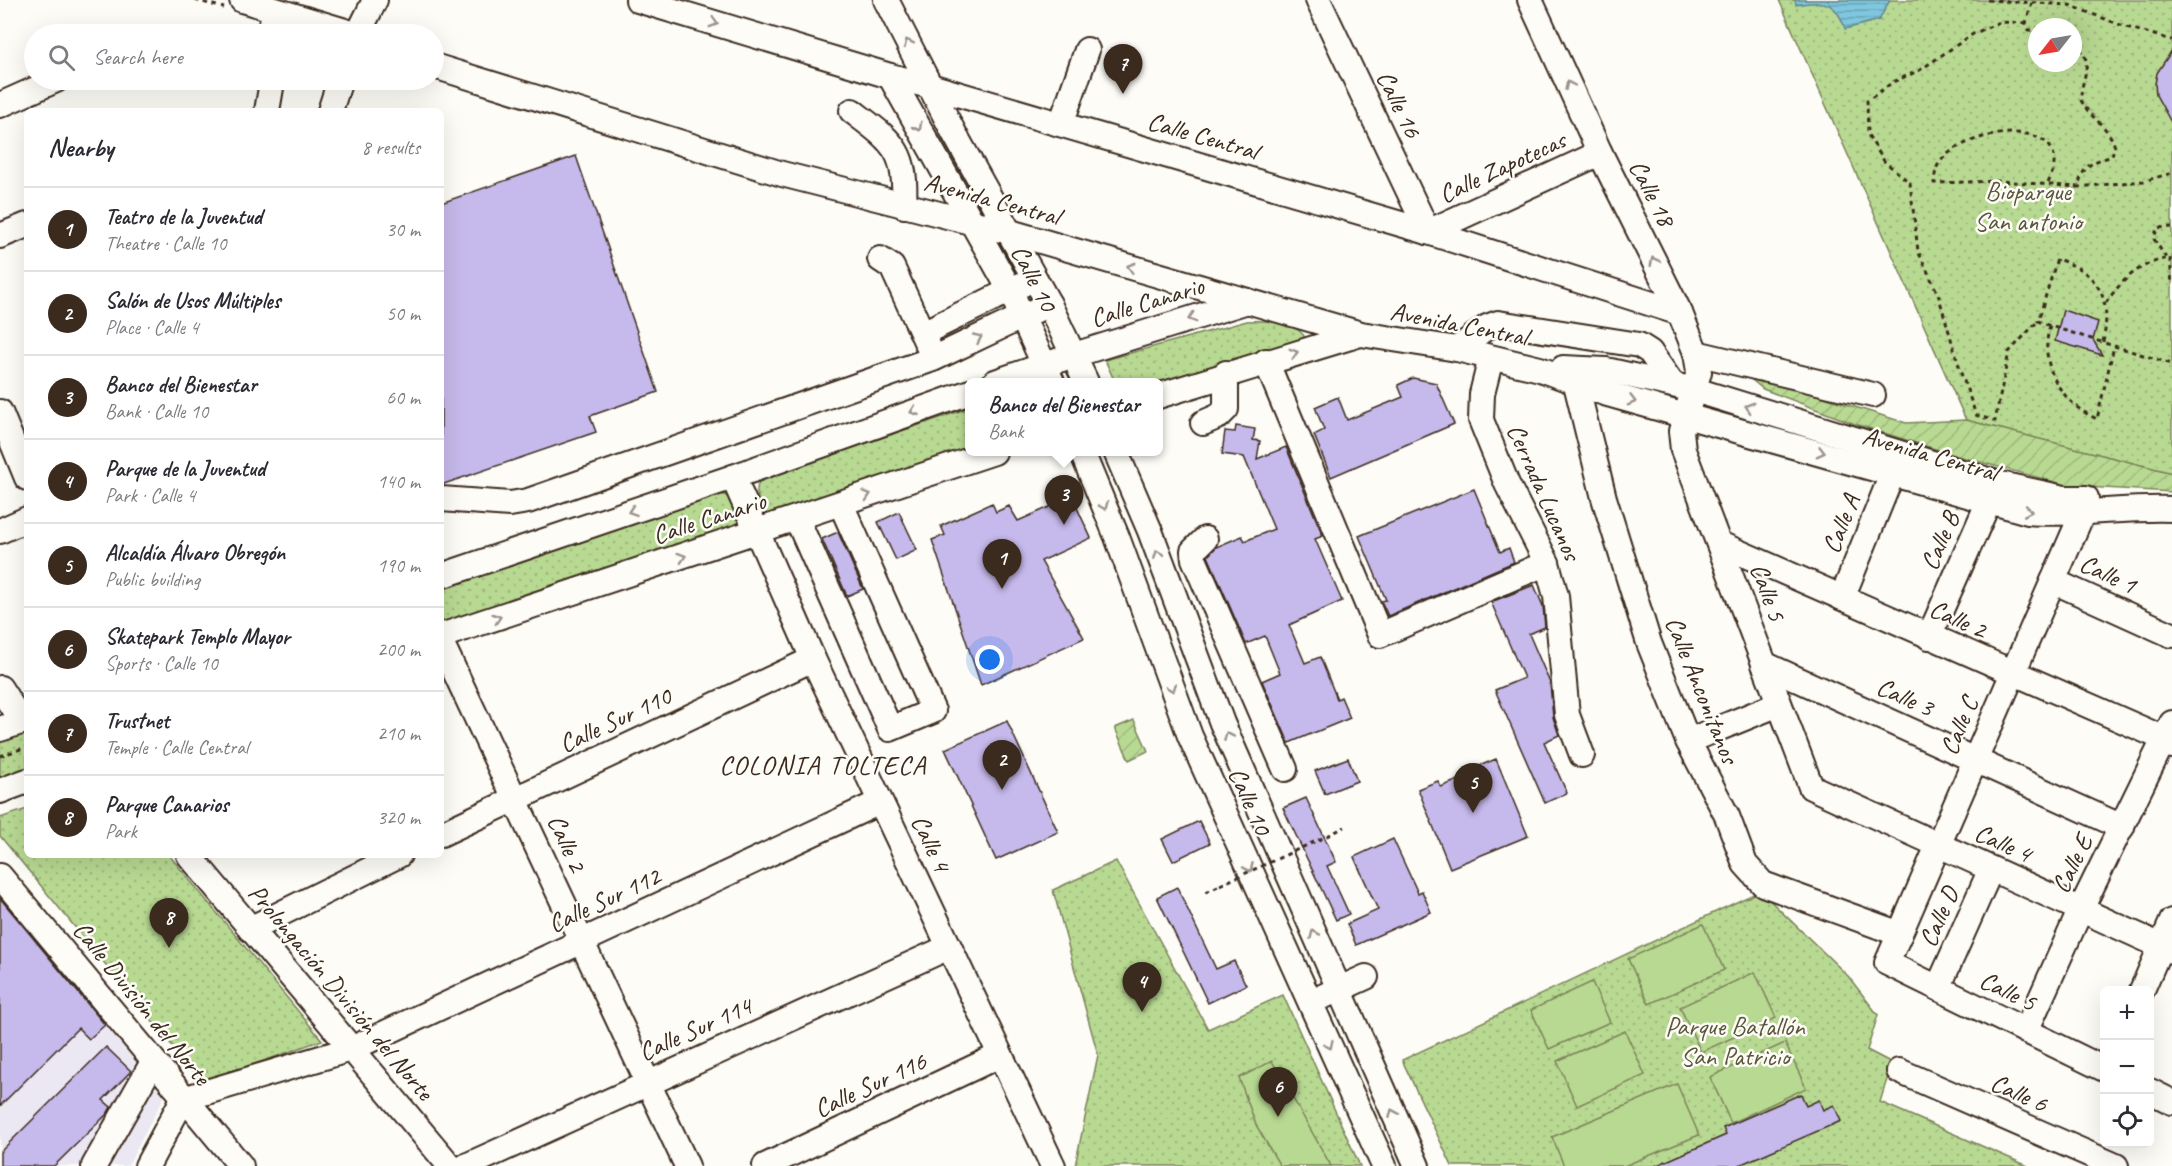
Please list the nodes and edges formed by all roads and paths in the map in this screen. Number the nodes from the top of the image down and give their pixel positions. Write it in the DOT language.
graph roads {
  1 [pos="242,0"];
  2 [pos="375,0"];
  3 [pos="638,0"];
  4 [pos="886,0"];
  5 [pos="1318,0"];
  6 [pos="1530,0"];
  7 [pos="1987,0"];
  8 [pos="2032,3"];
  9 [pos="276,11"];
  10 [pos="2025,23"];
  11 [pos="271,24"];
  12 [pos="299,24"];
  13 [pos="362,24"];
  14 [pos="2028,27"];
  15 [pos="2172,40"];
  16 [pos="1087,50"];
  17 [pos="2082,53"];
  18 [pos="444,69"];
  19 [pos="890,76"];
  20 [pos="930,86"];
  21 [pos="34,90"];
  22 [pos="337,90"];
  23 [pos="983,101"];
  24 [pos="0,105"];
  25 [pos="331,108"];
  26 [pos="852,111"];
  27 [pos="1061,124"];
  28 [pos="954,133"];
  29 [pos="1600,153"];
  30 [pos="2172,173"];
  31 [pos="2048,183"];
  32 [pos="2078,187"];
  33 [pos="904,206"];
  34 [pos="973,223"];
  35 [pos="24,226"];
  36 [pos="2172,227"];
  37 [pos="1010,232"];
  38 [pos="1428,232"];
  39 [pos="0,236"];
  40 [pos="2170,258"];
  41 [pos="880,259"];
  42 [pos="1035,278"];
  43 [pos="2172,285"];
  44 [pos="1010,290"];
  45 [pos="1248,301"];
  46 [pos="2106,303"];
  47 [pos="1049,304"];
  48 [pos="1680,313"];
  49 [pos="1023,317"];
  50 [pos="2038,321"];
  51 [pos="2050,326"];
  52 [pos="923,333"];
  53 [pos="1361,334"];
  54 [pos="2103,342"];
  55 [pos="2114,346"];
  56 [pos="1457,349"];
  57 [pos="1696,353"];
  58 [pos="1074,355"];
  59 [pos="1491,357"];
  60 [pos="933,358"];
  61 [pos="1266,361"];
  62 [pos="2172,364"];
  63 [pos="1226,373"];
  64 [pos="1048,374"];
  65 [pos="1577,376"];
  66 [pos="1022,378"];
  67 [pos="1084,378"];
  68 [pos="1684,388"];
  69 [pos="965,393"];
  70 [pos="1163,394"];
  71 [pos="1873,395"];
  72 [pos="0,412"];
  73 [pos="1686,415"];
  74 [pos="1203,423"];
  75 [pos="982,456"];
  76 [pos="1084,456"];
  77 [pos="1118,456"];
  78 [pos="24,471"];
  79 [pos="1893,472"];
  80 [pos="733,477"];
  81 [pos="2172,498"];
  82 [pos="444,499"];
  83 [pos="1989,501"];
  84 [pos="841,504"];
  85 [pos="2172,510"];
  86 [pos="2083,512"];
  87 [pos="797,519"];
  88 [pos="24,520"];
  89 [pos="0,531"];
  90 [pos="756,532"];
  91 [pos="1205,539"];
  92 [pos="1720,544"];
  93 [pos="1547,563"];
  94 [pos="444,575"];
  95 [pos="2053,580"];
  96 [pos="1842,598"];
  97 [pos="444,635"];
  98 [pos="2172,635"];
  99 [pos="1929,637"];
  100 [pos="444,648"];
  101 [pos="813,659"];
  102 [pos="1764,664"];
  103 [pos="2013,674"];
  104 [pos="0,688"];
  105 [pos="1779,704"];
  106 [pos="16,724"];
  107 [pos="2170,736"];
  108 [pos="1688,741"];
  109 [pos="24,748"];
  110 [pos="1582,755"];
  111 [pos="0,756"];
  112 [pos="1975,760"];
  113 [pos="1285,769"];
  114 [pos="24,782"];
  115 [pos="1811,787"];
  116 [pos="0,791"];
  117 [pos="515,798"];
  118 [pos="880,802"];
  119 [pos="1345,827"];
  120 [pos="2122,827"];
  121 [pos="444,833"];
  122 [pos="1938,845"];
  123 [pos="191,858"];
  124 [pos="393,858"];
  125 [pos="1991,869"];
  126 [pos="0,876"];
  127 [pos="1206,892"];
  128 [pos="2081,909"];
  129 [pos="2172,921"];
  130 [pos="250,929"];
  131 [pos="1900,934"];
  132 [pos="581,943"];
  133 [pos="949,947"];
  134 [pos="2166,948"];
  135 [pos="1887,963"];
  136 [pos="1366,977"];
  137 [pos="2144,986"];
  138 [pos="1938,988"];
  139 [pos="1338,989"];
  140 [pos="1310,1003"];
  141 [pos="2026,1031"];
  142 [pos="351,1049"];
  143 [pos="1000,1055"];
  144 [pos="153,1062"];
  145 [pos="2100,1067"];
  146 [pos="1899,1071"];
  147 [pos="647,1082"];
  148 [pos="2154,1093"];
  149 [pos="183,1099"];
  150 [pos="2172,1102"];
  151 [pos="94,1166"];
  152 [pos="147,1166"];
  153 [pos="240,1166"];
  154 [pos="450,1166"];
  155 [pos="466,1166"];
  156 [pos="687,1166"];
  157 [pos="765,1166"];
  158 [pos="1053,1166"];
  159 [pos="1384,1166"];
  160 [pos="1417,1166"];
  161 [pos="2116,1166"];
  1 -- 9 [label="street"];
  2 -- 13 [label="street"];
  3 -- 19 [label="street, Calle Central, one-way"];
  20 -- 4 [label="street, Calle 10, one-way"];
  5 -- 38 [label="street, Calle 16"];
  29 -- 6 [label="street, Calle 18, one-way"];
  7 -- 8 [label="path"];
  8 -- 10 [label="path"];
  8 -- 15 [label="path"];
  9 -- 11 [label="street"];
  9 -- 12 [label="street"];
  10 -- 14 [label="path"];
  10 -- 50 [label="path"];
  16 -- 27 [label="street"];
  17 -- 32 [label="path"];
  18 -- 33 [label="street, Avenida Central"];
  19 -- 20 [label="street, Calle Central"];
  19 -- 34 [label="street, Calle 10, one-way"];
  20 -- 23 [label="street, Calle Central"];
  20 -- 28 [label="street, Calle 10"];
  21 -- 24 [label="street"];
  22 -- 25 [label="street"];
  23 -- 27 [label="street, Calle Central"];
  23 -- 28 [label="street"];
  26 -- 33 [label="street"];
  27 -- 38 [label="street, Calle Central"];
  28 -- 37 [label="street, Calle 10"];
  29 -- 38 [label="street, Calle Zapotecas"];
  48 -- 29 [label="street, Calle 18, one-way"];
  30 -- 32 [label="path"];
  31 -- 31 [label="path"];
  31 -- 32 [label="path"];
  33 -- 34 [label="street, Avenida Central"];
  34 -- 37 [label="street, Avenida Central"];
  34 -- 44 [label="street, Calle 10"];
  35 -- 39 [label="street"];
  36 -- 40 [label="path"];
  37 -- 42 [label="street, Calle 10"];
  45 -- 37 [label="street, Avenida Central, one-way"];
  38 -- 48 [label="street, Calle Central"];
  40 -- 43 [label="path"];
  40 -- 46 [label="path"];
  41 -- 52 [label="street"];
  42 -- 44 [label="street"];
  42 -- 47 [label="street, Calle 10"];
  44 -- 49 [label="street, Calle 10"];
  44 -- 52 [label="street"];
  45 -- 53 [label="street, Avenida Central"];
  45 -- 58 [label="street, Calle Canario, one-way"];
  46 -- 50 [label="path"];
  46 -- 54 [label="path"];
  47 -- 49 [label="street"];
  47 -- 58 [label="street, Calle 10"];
  48 -- 57 [label="street, Calle 18"];
  60 -- 49 [label="street, one-way"];
  49 -- 64 [label="street, Calle 10"];
  50 -- 51 [label="path"];
  51 -- 54 [label="path"];
  51 -- 55 [label="path"];
  52 -- 60 [label="street"];
  53 -- 56 [label="street, Avenida Central"];
  61 -- 53 [label="street, one-way"];
  54 -- 55 [label="path"];
  55 -- 62 [label="path"];
  56 -- 59 [label="street, Avenida Central"];
  56 -- 68 [label="street"];
  57 -- 68 [label="street, Calle 18"];
  57 -- 71 [label="street"];
  58 -- 64 [label="street, Calle Canario"];
  58 -- 67 [label="street, Calle 10"];
  59 -- 65 [label="street, Avenida Central"];
  59 -- 93 [label="street, Cerrada Lucanos"];
  60 -- 82 [label="street"];
  61 -- 63 [label="street"];
  61 -- 93 [label="street"];
  63 -- 70 [label="street"];
  63 -- 74 [label="street"];
  64 -- 66 [label="street, Calle Canario"];
  65 -- 68 [label="street, Avenida Central"];
  65 -- 73 [label="street, Avenida Central, one-way"];
  65 -- 108 [label="street, Calle Anconitanos"];
  68 -- 73 [label="street, Calle 18"];
  81 -- 68 [label="street, Avenida Central, one-way"];
  69 -- 80 [label="street, Calle Canario, one-way"];
  72 -- 78 [label="street"];
  73 -- 79 [label="street, Avenida Central, one-way"];
  73 -- 92 [label="street, Calle 5"];
  84 -- 75 [label="street, Calle Canario, one-way"];
  76 -- 140 [label="street, Calle 10, one-way"];
  139 -- 77 [label="street, Calle 10, one-way"];
  79 -- 83 [label="street, Avenida Central"];
  79 -- 96 [label="street, Calle A"];
  80 -- 90 [label="street, Calle 4"];
  80 -- 94 [label="street, Calle Canario, one-way"];
  83 -- 86 [label="street, Avenida Central, one-way"];
  83 -- 99 [label="street, Calle B"];
  84 -- 87 [label="street, Calle Canario"];
  84 -- 87 [label="street"];
  85 -- 86 [label="street, Avenida Central"];
  86 -- 95 [label="street, Calle C"];
  87 -- 90 [label="street, Calle Canario"];
  88 -- 89 [label="street"];
  97 -- 90 [label="street, Calle Canario, one-way"];
  90 -- 101 [label="street, Calle 4"];
  91 -- 113 [label="street"];
  92 -- 96 [label="street, Calle 2"];
  92 -- 102 [label="street, Calle 5"];
  93 -- 110 [label="street, Cerrada Lucanos"];
  95 -- 98 [label="street, Calle 1"];
  95 -- 103 [label="street, Calle C"];
  96 -- 99 [label="street, Calle 2"];
  99 -- 103 [label="street, Calle 2"];
  100 -- 117 [label="street, Calle 2"];
  101 -- 117 [label="street, Calle Sur 110"];
  101 -- 118 [label="street, Calle 4"];
  102 -- 105 [label="street, Calle 5"];
  102 -- 112 [label="street, Calle 3"];
  103 -- 107 [label="street, Calle 2"];
  103 -- 112 [label="street, Calle C"];
  104 -- 106 [label="street"];
  105 -- 108 [label="street"];
  105 -- 115 [label="street, Calle 5"];
  107 -- 120 [label="street, Calle E"];
  108 -- 131 [label="street, Calle Anconitanos"];
  109 -- 111 [label="path"];
  112 -- 120 [label="street, Calle 3"];
  112 -- 122 [label="street, Calle C"];
  114 -- 116 [label="street"];
  115 -- 122 [label="street, Calle 4"];
  117 -- 121 [label="street, Calle Sur 110"];
  117 -- 132 [label="street, Calle 2"];
  118 -- 132 [label="street, Calle Sur 112"];
  118 -- 133 [label="street, Calle 4"];
  119 -- 127 [label="path, bridge"];
  120 -- 128 [label="street, Calle E"];
  122 -- 125 [label="street, Calle 4"];
  122 -- 131 [label="street, Calle C"];
  123 -- 130 [label="street, Prolongación División del Norte"];
  124 -- 130 [label="street"];
  125 -- 128 [label="street, Calle 4"];
  125 -- 138 [label="street, Calle D"];
  126 -- 144 [label="street, Calle División del Norte"];
  128 -- 134 [label="street, Calle 4"];
  128 -- 141 [label="street, Calle E"];
  129 -- 134 [label="street"];
  130 -- 142 [label="street, Prolongación División del Norte"];
  131 -- 135 [label="street, Calle C"];
  132 -- 142 [label="street, Calle Sur 112"];
  132 -- 147 [label="street, Calle 2"];
  133 -- 143 [label="street, Calle 4"];
  133 -- 147 [label="street, Calle Sur 114"];
  134 -- 137 [label="street"];
  135 -- 138 [label="street, Calle 5"];
  136 -- 139 [label="street"];
  138 -- 141 [label="street, Calle 5"];
  139 -- 140 [label="street"];
  160 -- 139 [label="street, Calle 10, one-way"];
  140 -- 159 [label="street, Calle 10, one-way"];
  141 -- 145 [label="street, Calle 5"];
  142 -- 149 [label="street, Calle Sur 112"];
  142 -- 154 [label="street, Prolongación División del Norte"];
  143 -- 157 [label="street, Calle Sur 116"];
  143 -- 158 [label="street, Calle 4"];
  144 -- 149 [label="street, Calle División del Norte"];
  144 -- 151 [label="street"];
  146 -- 161 [label="street, Calle 6"];
  147 -- 155 [label="street, Calle Sur 114"];
  147 -- 156 [label="street, Calle 2"];
  148 -- 150 [label="street"];
  149 -- 152 [label="street"];
  149 -- 153 [label="street, Calle División del Norte"];
}
